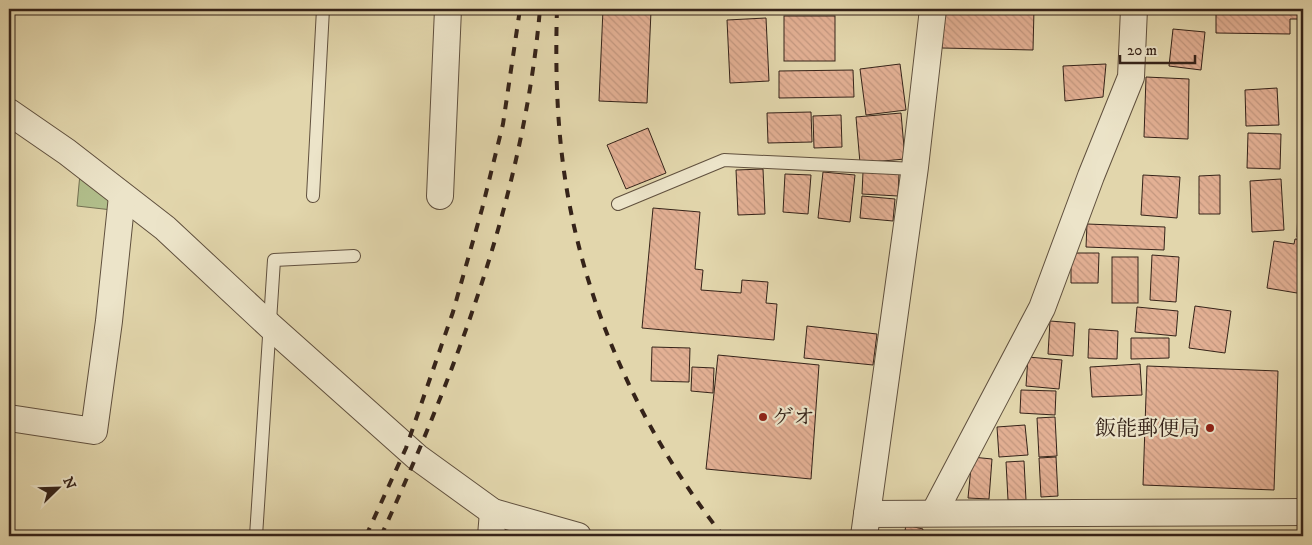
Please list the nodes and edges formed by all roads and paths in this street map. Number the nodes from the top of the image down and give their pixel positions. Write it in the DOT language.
graph roads {
  1 [pos="323,9"];
  2 [pos="448,9"];
  3 [pos="933,9"];
  4 [pos="1134,9"];
  5 [pos="9,112"];
  6 [pos="915,169"];
  7 [pos="122,196"];
  8 [pos="313,196"];
  9 [pos="440,196"];
  10 [pos="618,204"];
  11 [pos="354,256"];
  12 [pos="269,325"];
  13 [pos="9,418"];
  14 [pos="1303,512"];
  15 [pos="934,514"];
  16 [pos="492,524"];
  17 [pos="866,525"];
  18 [pos="256,536"];
  19 [pos="578,536"];
  1 -- 8 [label="lane"];
  2 -- 9 [label="street"];
  3 -- 6 [label="street"];
  4 -- 15 [label="street"];
  5 -- 7 [label="street"];
  6 -- 10 [label="lane"];
  6 -- 17 [label="street"];
  7 -- 12 [label="street"];
  7 -- 13 [label="street"];
  11 -- 12 [label="lane"];
  12 -- 16 [label="street"];
  12 -- 18 [label="lane"];
  14 -- 15 [label="street"];
  15 -- 17 [label="street"];
  16 -- 19 [label="street"];
}
